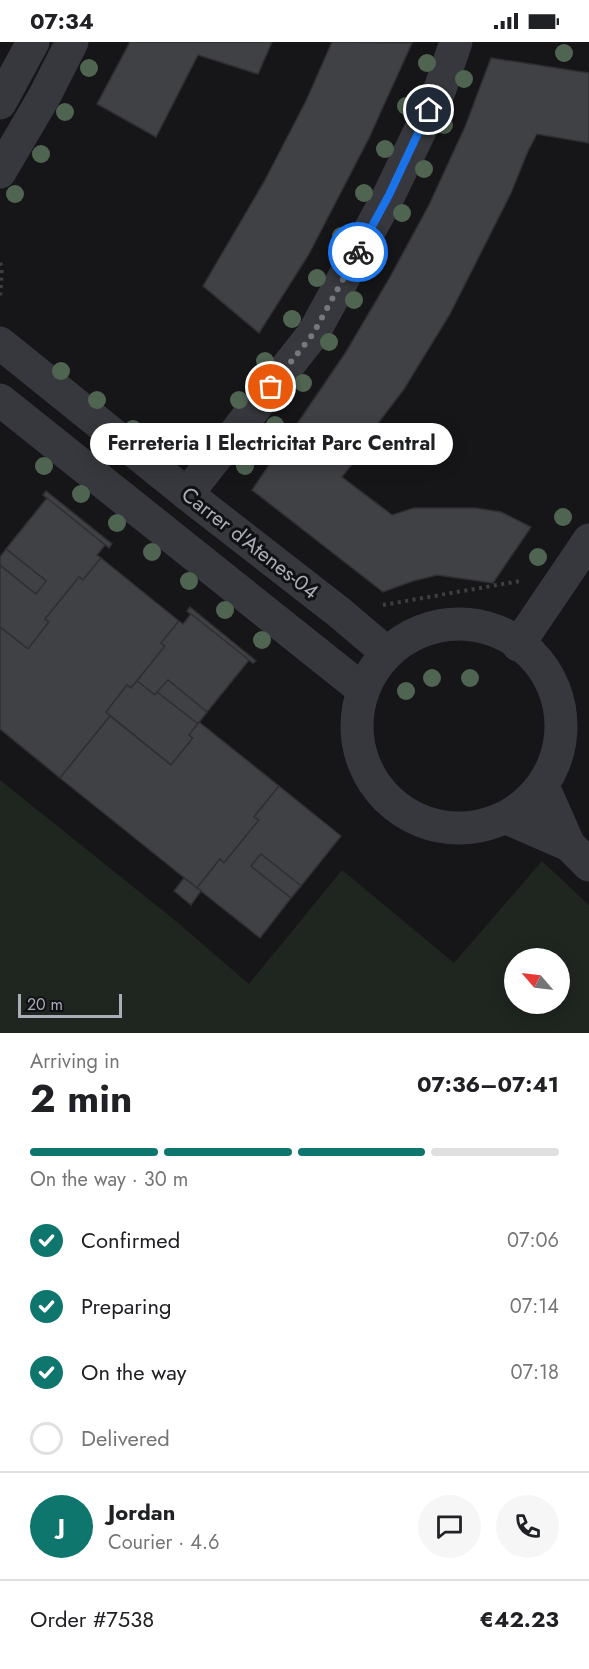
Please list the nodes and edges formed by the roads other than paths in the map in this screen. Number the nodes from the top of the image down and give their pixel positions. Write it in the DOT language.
graph roads {
  1 [pos="33,42"];
  2 [pos="72,42"];
  3 [pos="456,42"];
  4 [pos="0,103"];
  5 [pos="0,172"];
  6 [pos="0,344"];
  7 [pos="0,400"];
  8 [pos="187,494"];
  9 [pos="589,540"];
  10 [pos="518,645"];
  11 [pos="387,653"];
  12 [pos="362,689"];
  13 [pos="543,786"];
  14 [pos="507,818"];
  15 [pos="579,855"];
  1 -- 4 [label="street"];
  2 -- 5 [label="street"];
  3 -- 8 [label="street"];
  6 -- 8 [label="street, Carrer d'Atenes-04"];
  7 -- 12 [label="street, Carrer d'Atenes-04"];
  8 -- 11 [label="street, Carrer d'Atenes-04"];
  9 -- 10 [label="street"];
  10 -- 11 [label="street"];
  10 -- 13 [label="street"];
  11 -- 12 [label="street"];
  12 -- 14 [label="street"];
  13 -- 14 [label="street"];
  13 -- 15 [label="street"];
  14 -- 15 [label="street"];
}
